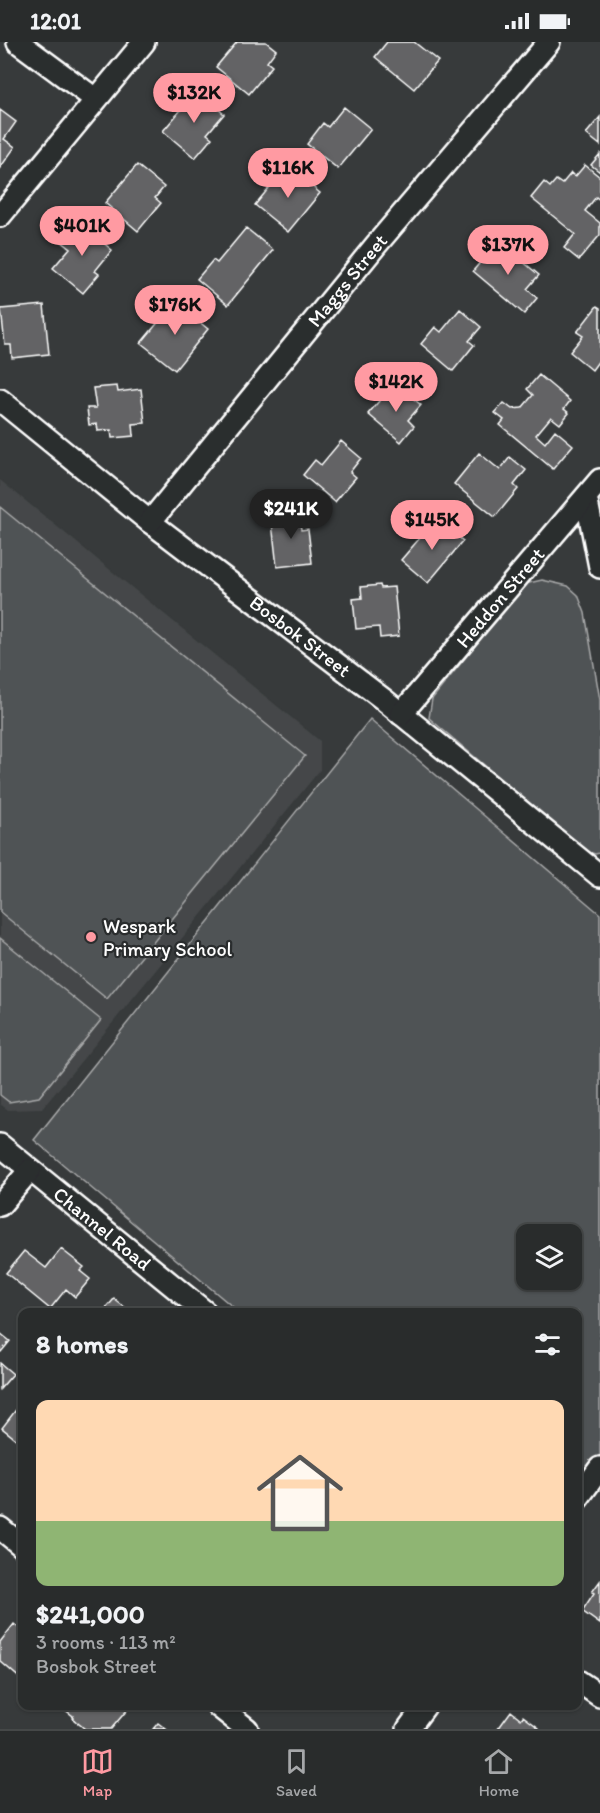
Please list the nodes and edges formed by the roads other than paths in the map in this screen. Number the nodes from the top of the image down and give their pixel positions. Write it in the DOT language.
graph roads {
  1 [pos="18,42"];
  2 [pos="144,42"];
  3 [pos="549,42"];
  4 [pos="96,99"];
  5 [pos="0,216"];
  6 [pos="0,400"];
  7 [pos="600,480"];
  8 [pos="586,497"];
  9 [pos="150,522"];
  10 [pos="600,567"];
  11 [pos="401,714"];
  12 [pos="600,876"];
  13 [pos="0,1145"];
  14 [pos="30,1170"];
  15 [pos="0,1205"];
  16 [pos="200,1308"];
  17 [pos="600,1468"];
  18 [pos="582,1493"];
  19 [pos="0,1528"];
  20 [pos="18,1543"];
  21 [pos="582,1684"];
  22 [pos="600,1696"];
  23 [pos="223,1710"];
  24 [pos="422,1710"];
  25 [pos="247,1729"];
  26 [pos="408,1729"];
  1 -- 4 [label="street"];
  2 -- 4 [label="street"];
  3 -- 9 [label="street, Maggs Street"];
  4 -- 5 [label="street"];
  6 -- 9 [label="street, Bosbok Street"];
  7 -- 8 [label="street, Heddon Street"];
  8 -- 10 [label="street"];
  8 -- 11 [label="street, Heddon Street"];
  9 -- 11 [label="street, Bosbok Street"];
  11 -- 12 [label="street, Bosbok Street"];
  13 -- 14 [label="street, Channel Road"];
  14 -- 15 [label="street"];
  14 -- 16 [label="street, Channel Road"];
  17 -- 18 [label="street"];
  19 -- 20 [label="street"];
  21 -- 22 [label="street"];
  23 -- 25 [label="street"];
  24 -- 26 [label="street"];
}
